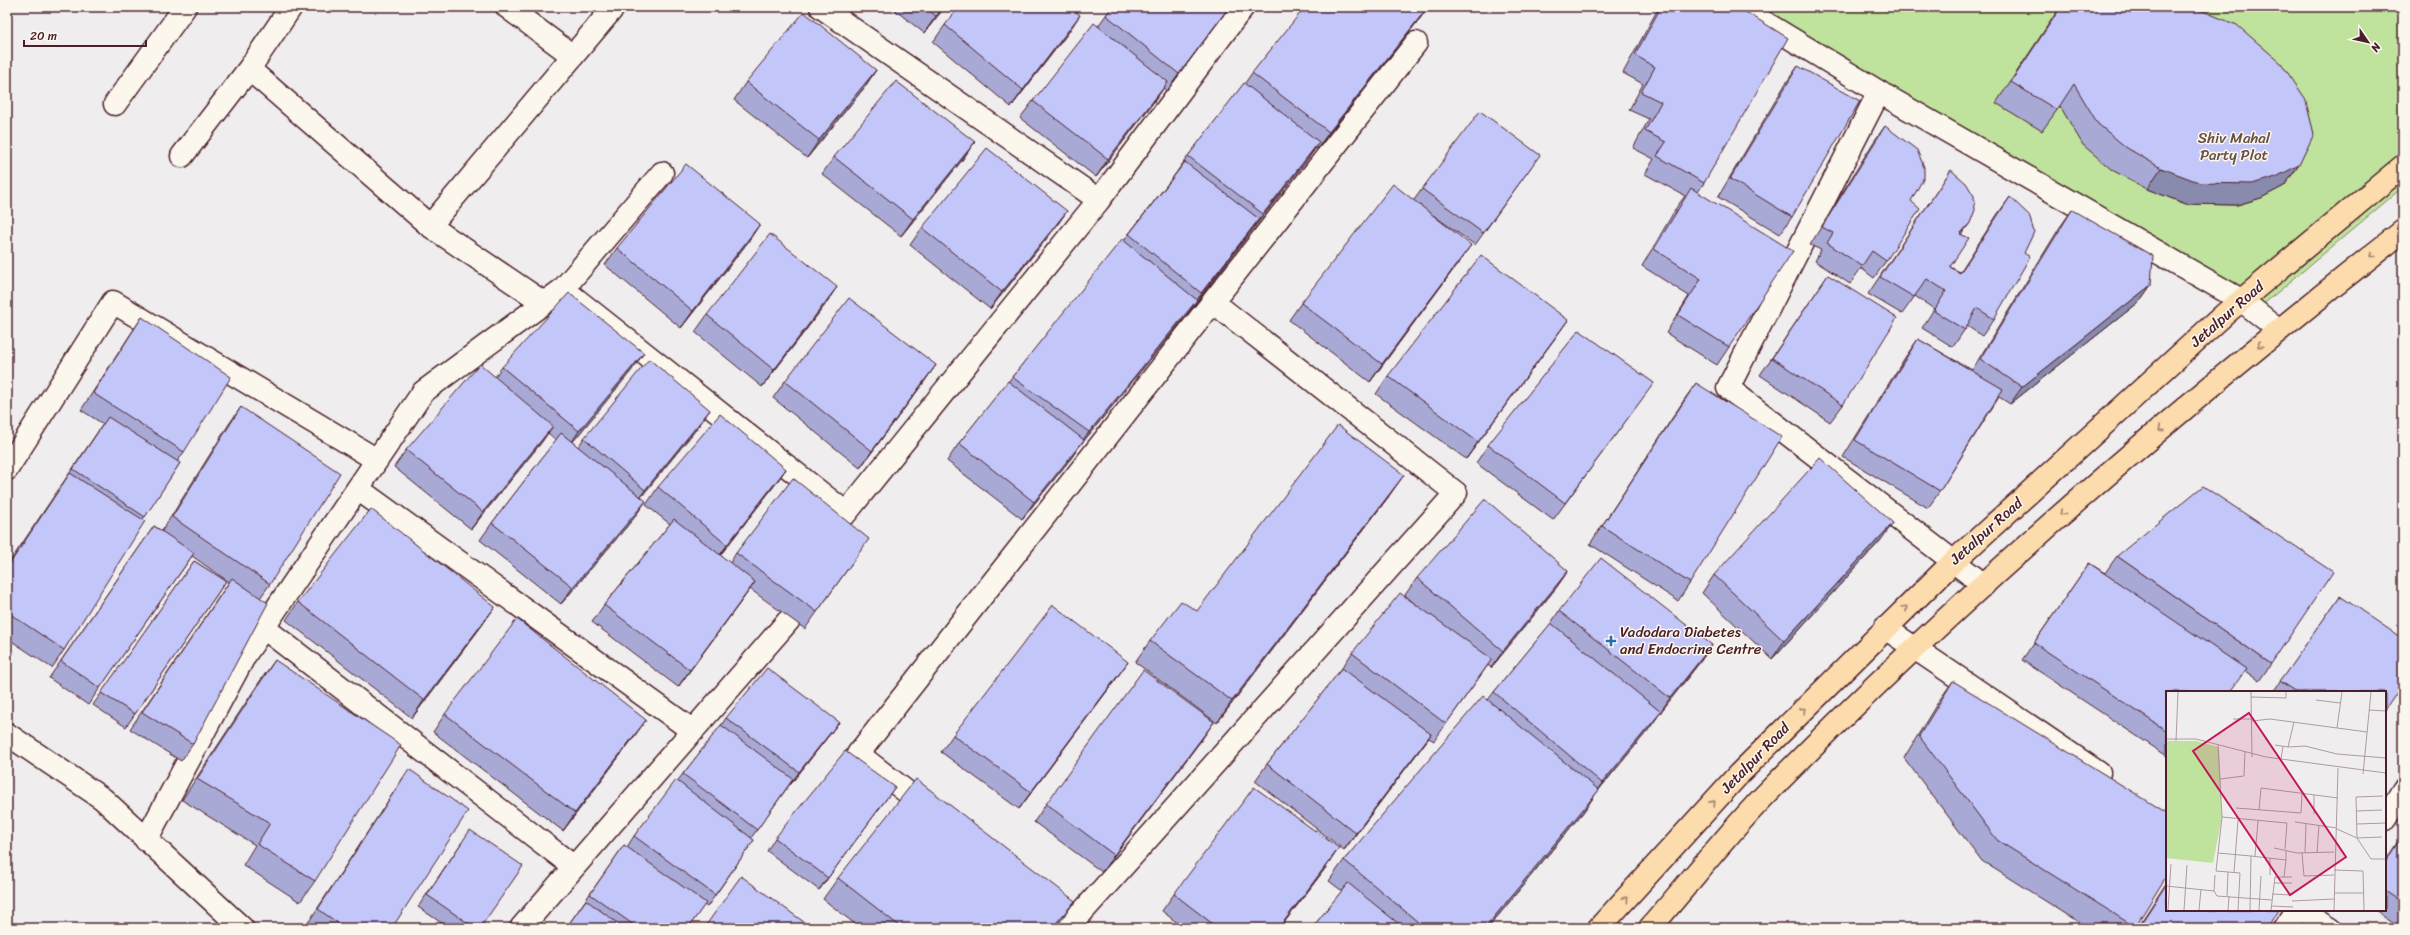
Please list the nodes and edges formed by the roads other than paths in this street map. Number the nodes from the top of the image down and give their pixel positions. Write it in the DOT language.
graph roads {
  1 [pos="185,7"];
  2 [pos="292,7"];
  3 [pos="507,7"];
  4 [pos="614,7"];
  5 [pos="821,7"];
  6 [pos="1243,7"];
  7 [pos="1740,7"];
  8 [pos="1416,43"];
  9 [pos="573,56"];
  10 [pos="249,69"];
  11 [pos="1879,92"];
  12 [pos="115,104"];
  13 [pos="182,156"];
  14 [pos="2403,166"];
  15 [pos="662,173"];
  16 [pos="1099,200"];
  17 [pos="430,226"];
  18 [pos="2403,230"];
  19 [pos="563,289"];
  20 [pos="2241,300"];
  21 [pos="1213,302"];
  22 [pos="544,303"];
  23 [pos="2278,329"];
  24 [pos="377,460"];
  25 [pos="7,469"];
  26 [pos="358,489"];
  27 [pos="1953,562"];
  28 [pos="1984,585"];
  29 [pos="789,620"];
  30 [pos="264,628"];
  31 [pos="1885,628"];
  32 [pos="1916,648"];
  33 [pos="693,731"];
  34 [pos="7,734"];
  35 [pos="2114,783"];
  36 [pos="2403,790"];
  37 [pos="2386,817"];
  38 [pos="945,821"];
  39 [pos="146,840"];
  40 [pos="574,866"];
  41 [pos="1025,882"];
  42 [pos="2296,911"];
  43 [pos="2304,911"];
  44 [pos="2326,920"];
  45 [pos="1071,924"];
  46 [pos="242,928"];
  47 [pos="521,928"];
  48 [pos="1599,928"];
  49 [pos="1650,928"];
  50 [pos="2285,928"];
  1 -- 12 [label="street"];
  2 -- 10 [label="street"];
  3 -- 9 [label="street"];
  4 -- 9 [label="street"];
  5 -- 16 [label="street"];
  6 -- 16 [label="street"];
  7 -- 11 [label="street"];
  8 -- 21 [label="street"];
  9 -- 17 [label="street"];
  10 -- 13 [label="street"];
  10 -- 17 [label="street"];
  11 -- 20 [label="street"];
  11 -- 27 [label="street"];
  14 -- 20 [label="main road, Jetalpur Road"];
  15 -- 19 [label="street"];
  16 -- 19 [label="street"];
  17 -- 22 [label="street"];
  18 -- 23 [label="main road, one-way"];
  19 -- 22 [label="street"];
  20 -- 23 [label="street"];
  20 -- 27 [label="main road, Jetalpur Road"];
  21 -- 38 [label="street"];
  21 -- 45 [label="street"];
  22 -- 24 [label="street"];
  23 -- 28 [label="main road, one-way"];
  24 -- 25 [label="street"];
  24 -- 26 [label="street"];
  26 -- 30 [label="street"];
  26 -- 33 [label="street"];
  27 -- 28 [label="street"];
  31 -- 27 [label="main road, Jetalpur Road, one-way"];
  28 -- 32 [label="main road"];
  29 -- 33 [label="street"];
  30 -- 39 [label="street"];
  30 -- 40 [label="street"];
  31 -- 32 [label="street"];
  48 -- 31 [label="main road, Jetalpur Road, one-way"];
  32 -- 35 [label="street"];
  32 -- 49 [label="main road"];
  33 -- 40 [label="street"];
  34 -- 39 [label="street"];
  36 -- 37 [label="street"];
  39 -- 46 [label="street"];
  40 -- 47 [label="street"];
  41 -- 45 [label="street"];
  42 -- 50 [label="street"];
  43 -- 44 [label="street"];
}
